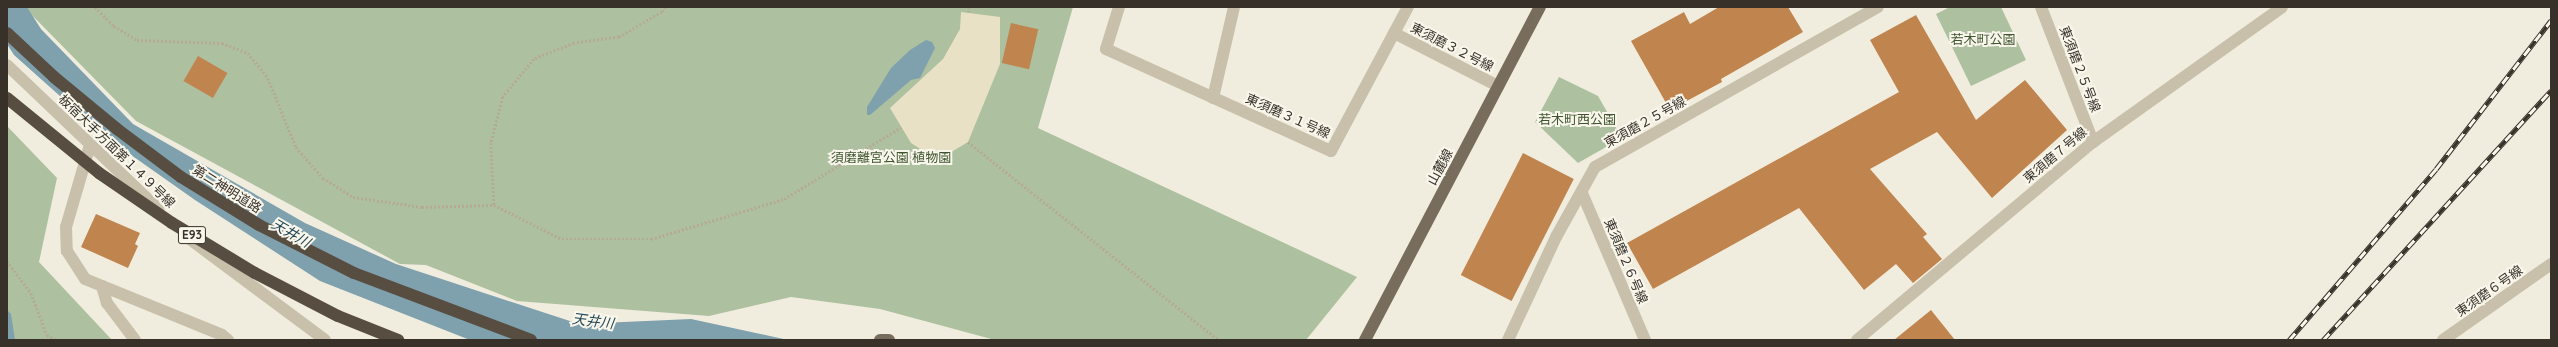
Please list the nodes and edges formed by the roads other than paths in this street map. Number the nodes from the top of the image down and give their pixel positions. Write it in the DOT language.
graph roads {
  1 [pos="1119,7"];
  2 [pos="1234,7"];
  3 [pos="1408,7"];
  4 [pos="1540,7"];
  5 [pos="1878,7"];
  6 [pos="2041,7"];
  7 [pos="2282,7"];
  8 [pos="7,33"];
  9 [pos="1394,33"];
  10 [pos="7,65"];
  11 [pos="1498,86"];
  12 [pos="7,98"];
  13 [pos="1213,98"];
  14 [pos="2093,142"];
  15 [pos="90,145"];
  16 [pos="1582,193"];
  17 [pos="2551,264"];
  18 [pos="102,286"];
  19 [pos="135,340"];
  20 [pos="228,340"];
  21 [pos="325,340"];
  22 [pos="398,340"];
  23 [pos="531,340"];
  24 [pos="880,340"];
  25 [pos="889,340"];
  26 [pos="1366,340"];
  27 [pos="1508,340"];
  28 [pos="1645,340"];
  29 [pos="1857,340"];
  30 [pos="2443,340"];
  1 -- 13 [label="street, 東須磨３１号線"];
  2 -- 13 [label="street"];
  3 -- 9 [label="street, 東須磨３１号線"];
  4 -- 11 [label="main road, 山麓線"];
  5 -- 16 [label="street, 東須磨２５号線"];
  6 -- 14 [label="street, 東須磨２５号線"];
  7 -- 14 [label="street, 東須磨７号線"];
  8 -- 23 [label="highway, 第二神明道路"];
  9 -- 11 [label="street, 東須磨３２号線"];
  9 -- 13 [label="street, 東須磨３１号線"];
  10 -- 15 [label="street, 板宿大手方面第１４９号線"];
  11 -- 26 [label="main road, 山麓線"];
  12 -- 22 [label="highway, E93, bridge"];
  14 -- 29 [label="street, 東須磨７号線"];
  15 -- 18 [label="street"];
  15 -- 21 [label="street, 板宿大手方面第１４９号線"];
  16 -- 27 [label="street, 東須磨２５号線"];
  16 -- 28 [label="street, 東須磨２６号線"];
  17 -- 30 [label="street, 東須磨６号線"];
  18 -- 19 [label="street"];
  18 -- 20 [label="street"];
  24 -- 25 [label="main road"];
}
